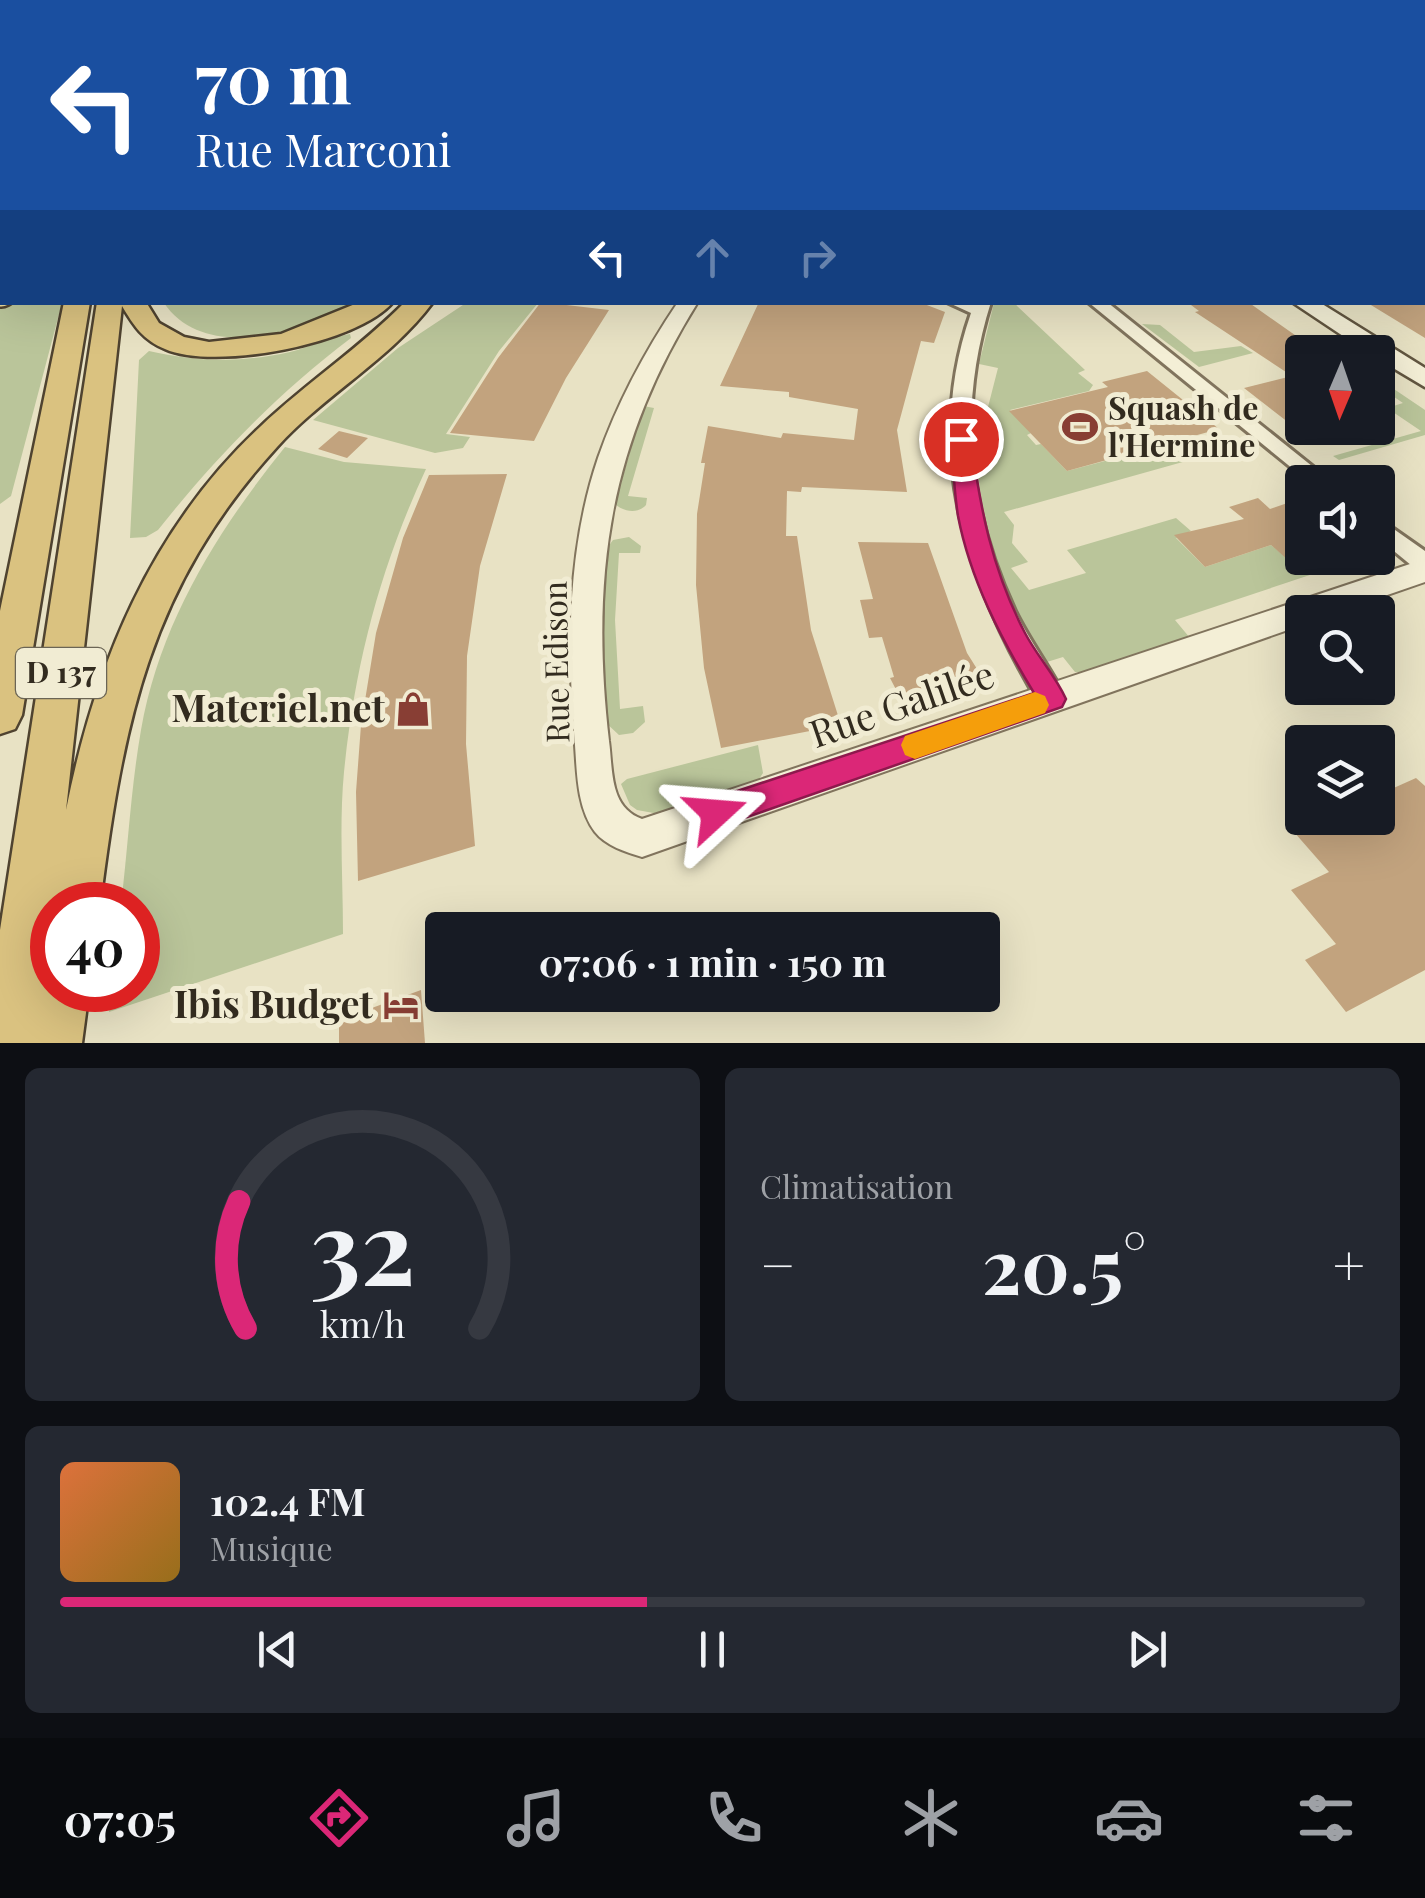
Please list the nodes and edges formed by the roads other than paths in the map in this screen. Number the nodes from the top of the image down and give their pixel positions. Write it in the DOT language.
graph roads {
  1 [pos="76,305"];
  2 [pos="110,305"];
  3 [pos="135,305"];
  4 [pos="373,305"];
  5 [pos="417,305"];
  6 [pos="686,305"];
  7 [pos="1100,305"];
  8 [pos="1288,305"];
  9 [pos="1307,305"];
  10 [pos="981,306"];
  11 [pos="1335,335"];
  12 [pos="1395,373"];
  13 [pos="1425,378"];
  14 [pos="1425,393"];
  15 [pos="1301,465"];
  16 [pos="1395,541"];
  17 [pos="1425,567"];
  18 [pos="1351,595"];
  19 [pos="1285,619"];
  20 [pos="1052,699"];
  21 [pos="0,715"];
  22 [pos="642,838"];
  23 [pos="78,882"];
  24 [pos="59,1012"];
  25 [pos="11,1043"];
  26 [pos="54,1043"];
  1 -- 21 [label="highway, D 137"];
  2 -- 25 [label="highway, D 137"];
  3 -- 4 [label="highway"];
  5 -- 23 [label="highway"];
  6 -- 22 [label="street, Rue Edison"];
  7 -- 15 [label="street"];
  8 -- 11 [label="main road"];
  9 -- 13 [label="main road"];
  10 -- 20 [label="street"];
  12 -- 14 [label="main road"];
  16 -- 17 [label="street"];
  17 -- 18 [label="street, Rue Galilée"];
  19 -- 20 [label="street, Rue Galilée"];
  20 -- 22 [label="street, Rue Galilée"];
  24 -- 26 [label="highway"];
}
